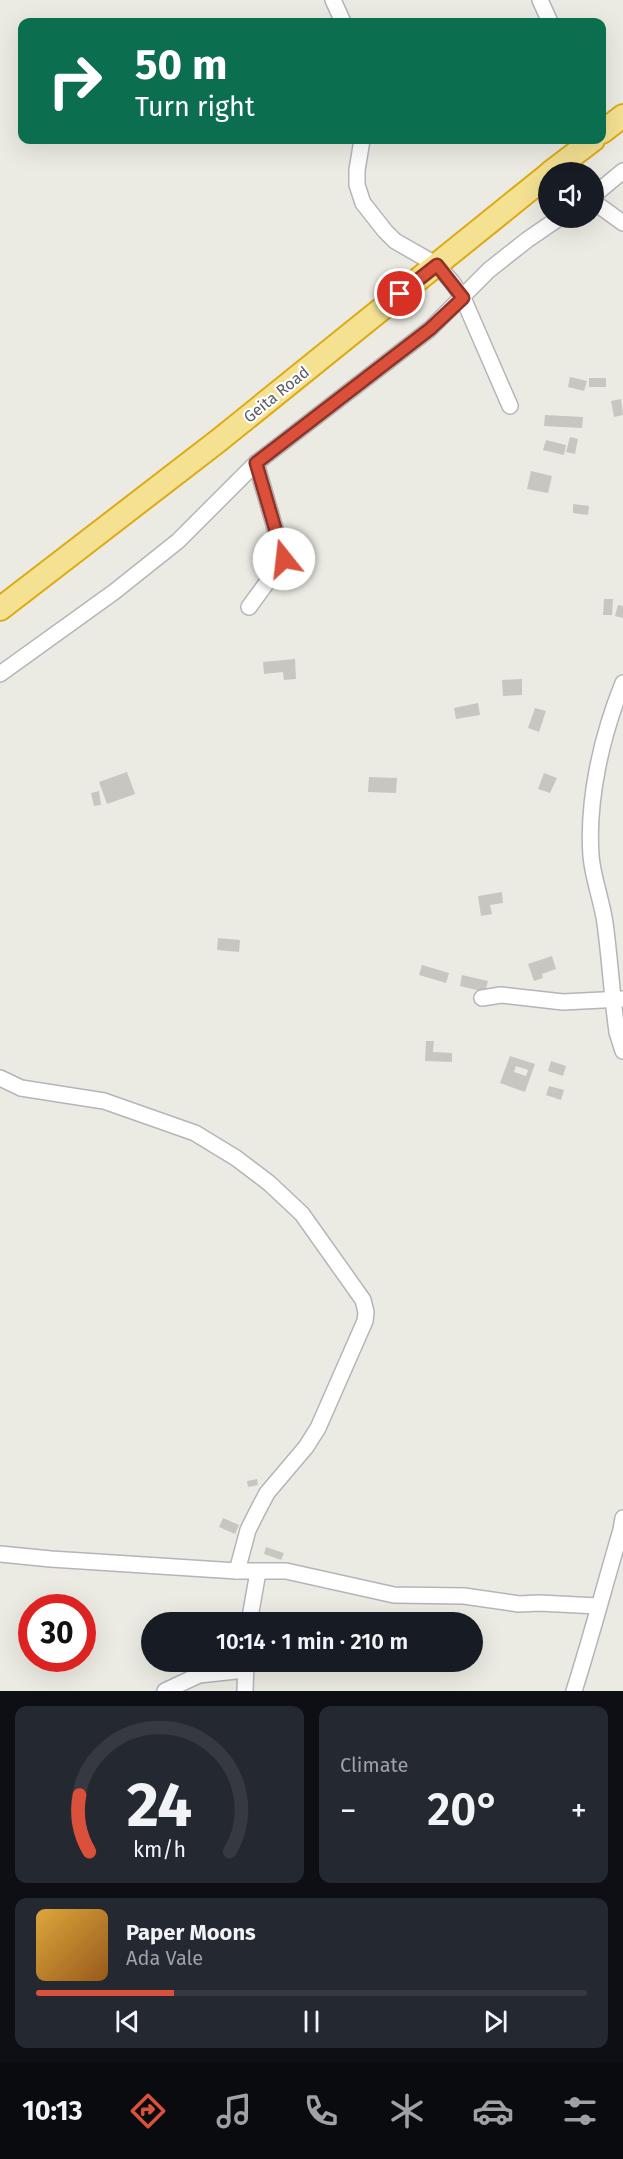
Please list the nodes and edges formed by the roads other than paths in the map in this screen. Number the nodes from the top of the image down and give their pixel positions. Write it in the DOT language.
graph roads {
  1 [pos="333,0"];
  2 [pos="540,0"];
  3 [pos="341,18"];
  4 [pos="548,18"];
  5 [pos="361,144"];
  6 [pos="584,144"];
  7 [pos="563,162"];
  8 [pos="621,176"];
  9 [pos="538,183"];
  10 [pos="604,188"];
  11 [pos="604,209"];
  12 [pos="623,223"];
  13 [pos="544,228"];
  14 [pos="437,265"];
  15 [pos="463,298"];
  16 [pos="510,406"];
  17 [pos="256,463"];
  18 [pos="249,607"];
  19 [pos="0,609"];
  20 [pos="0,674"];
  21 [pos="623,683"];
  22 [pos="482,998"];
  23 [pos="618,1000"];
  24 [pos="623,1051"];
  25 [pos="0,1078"];
  26 [pos="623,1518"];
  27 [pos="0,1554"];
  28 [pos="237,1571"];
  29 [pos="258,1572"];
  30 [pos="598,1606"];
  31 [pos="251,1612"];
  32 [pos="215,1672"];
  33 [pos="245,1672"];
  34 [pos="165,1691"];
  35 [pos="245,1691"];
  36 [pos="574,1691"];
  1 -- 3 [label="street"];
  2 -- 4 [label="street"];
  5 -- 14 [label="street"];
  6 -- 7 [label="highway, Geita Road"];
  8 -- 10 [label="street"];
  9 -- 14 [label="highway, Geita Road"];
  11 -- 12 [label="street"];
  13 -- 15 [label="street"];
  14 -- 15 [label="street"];
  14 -- 19 [label="highway, Geita Road"];
  15 -- 16 [label="street"];
  15 -- 17 [label="street"];
  17 -- 18 [label="street"];
  17 -- 20 [label="street"];
  21 -- 23 [label="street"];
  22 -- 23 [label="street"];
  23 -- 24 [label="street"];
  25 -- 28 [label="street"];
  26 -- 30 [label="street"];
  27 -- 28 [label="street"];
  28 -- 29 [label="street"];
  29 -- 30 [label="street"];
  29 -- 31 [label="street"];
  30 -- 36 [label="street"];
  32 -- 34 [label="street"];
  33 -- 35 [label="street"];
}
